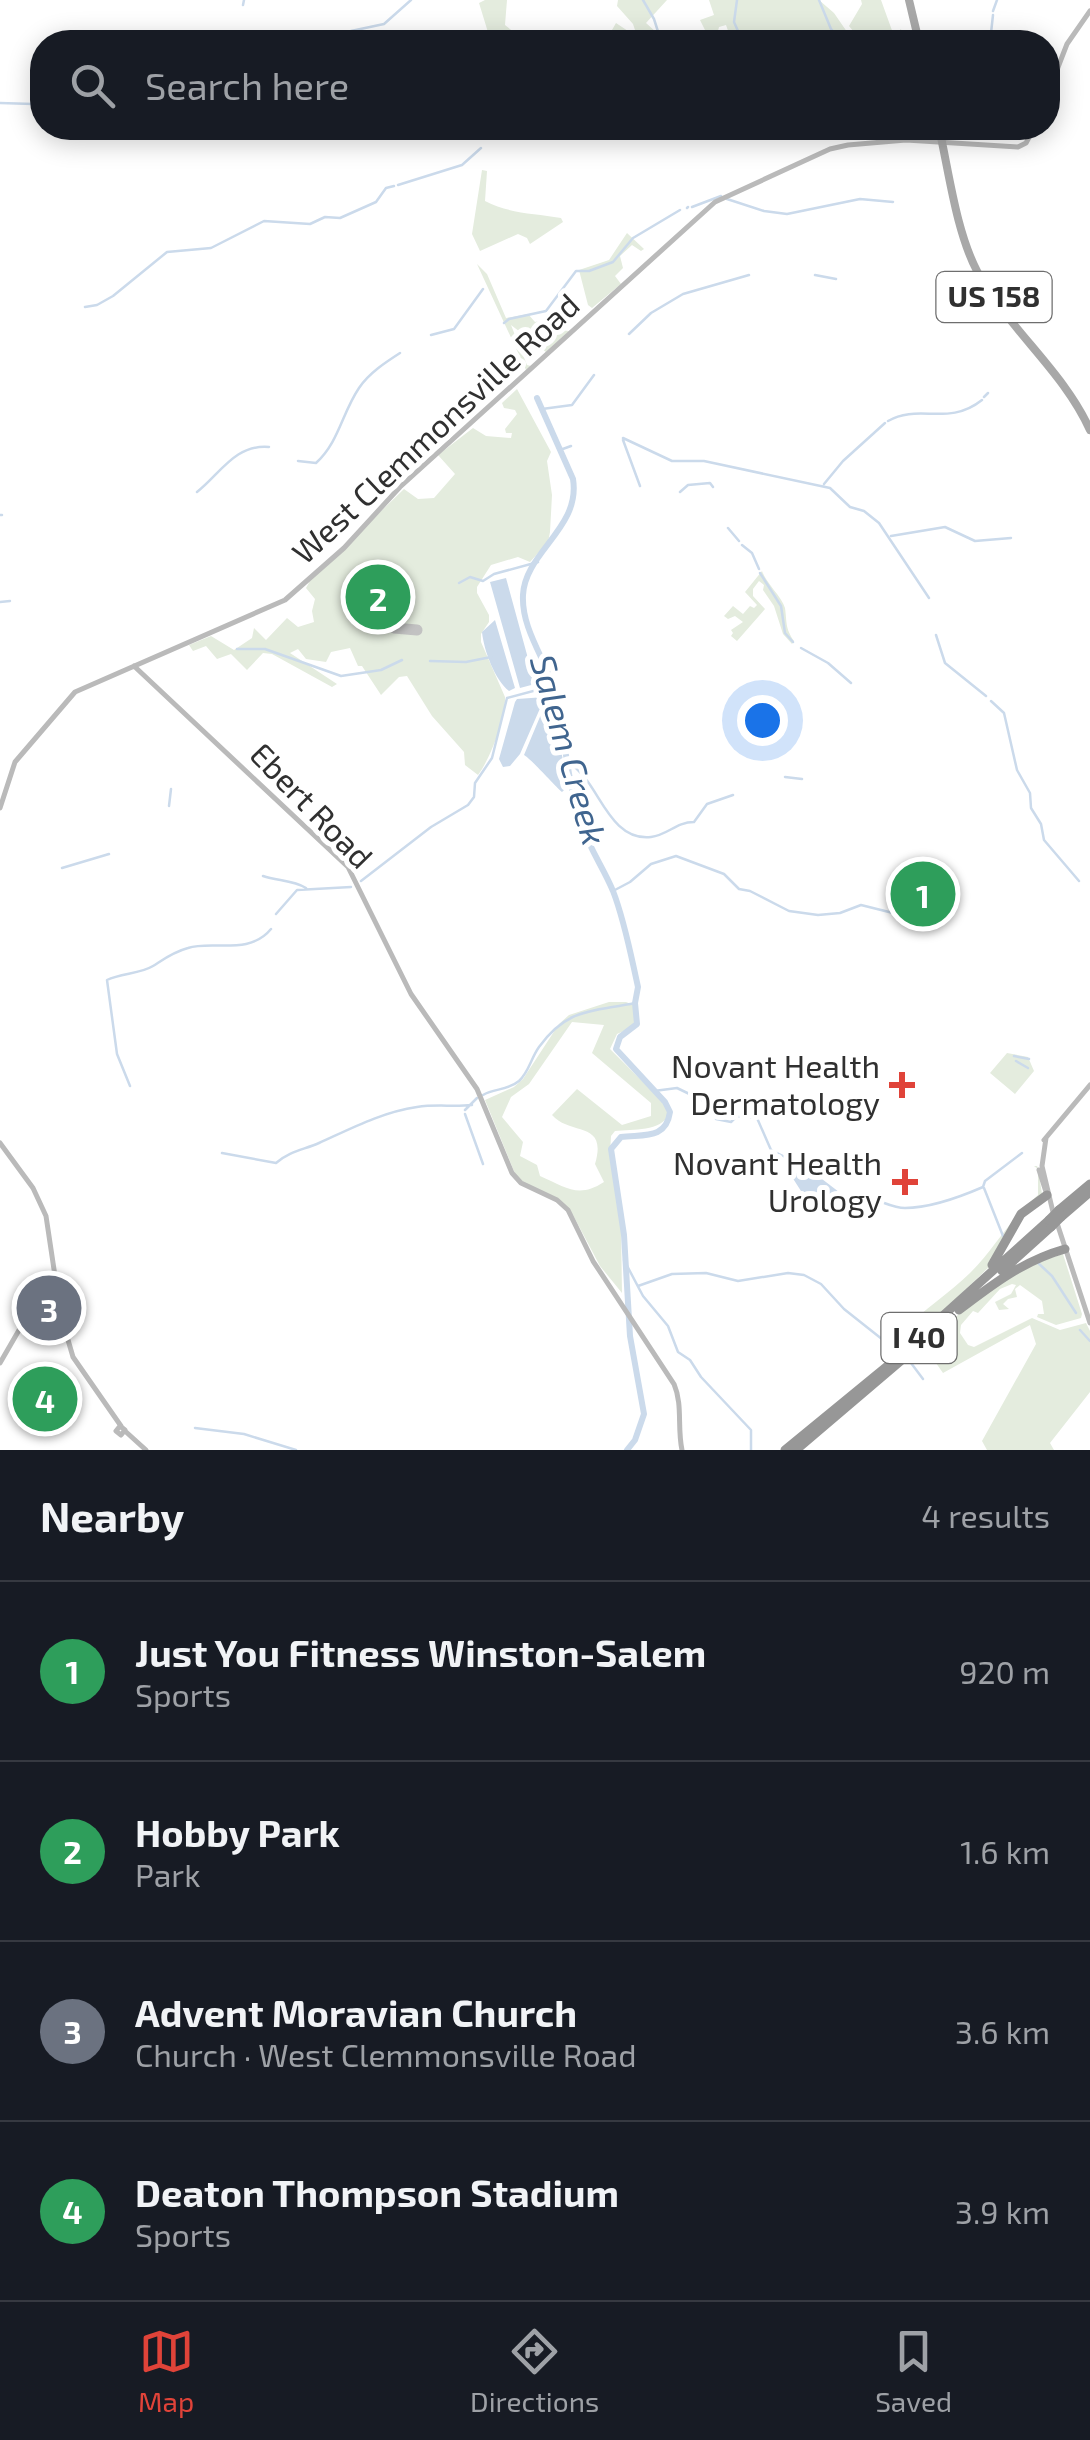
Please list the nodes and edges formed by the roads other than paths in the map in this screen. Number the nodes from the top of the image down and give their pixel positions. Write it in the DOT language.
graph roads {
  1 [pos="908,0"];
  2 [pos="1090,11"];
  3 [pos="916,30"];
  4 [pos="1060,63"];
  5 [pos="1027,140"];
  6 [pos="942,142"];
  7 [pos="1090,430"];
  8 [pos="134,666"];
  9 [pos="0,808"];
  10 [pos="1090,1085"];
  11 [pos="0,1144"];
  12 [pos="1090,1184"];
  13 [pos="1090,1192"];
  14 [pos="1047,1195"];
  15 [pos="1060,1214"];
  16 [pos="1050,1223"];
  17 [pos="1065,1249"];
  18 [pos="58,1290"];
  19 [pos="965,1296"];
  20 [pos="959,1310"];
  21 [pos="1090,1324"];
  22 [pos="0,1363"];
  23 [pos="146,1450"];
  24 [pos="682,1450"];
  25 [pos="785,1450"];
  26 [pos="796,1450"];
  1 -- 3 [label="main road"];
  2 -- 4 [label="main road"];
  5 -- 6 [label="main road, West Clemmonsville Road"];
  6 -- 7 [label="main road, US 158"];
  6 -- 8 [label="main road, West Clemmonsville Road"];
  8 -- 9 [label="main road, West Clemmonsville Road"];
  8 -- 24 [label="main road, Ebert Road"];
  10 -- 14 [label="main road"];
  11 -- 18 [label="main road"];
  12 -- 15 [label="highway, I 40"];
  13 -- 15 [label="highway, I 40"];
  14 -- 17 [label="main road"];
  14 -- 19 [label="highway"];
  15 -- 16 [label="highway, I 40, bridge"];
  16 -- 19 [label="highway, I 40"];
  16 -- 20 [label="highway, I 40"];
  17 -- 20 [label="highway"];
  17 -- 21 [label="main road"];
  18 -- 22 [label="main road"];
  18 -- 23 [label="main road"];
  19 -- 25 [label="highway, I 40"];
  20 -- 26 [label="highway, I 40"];
}
